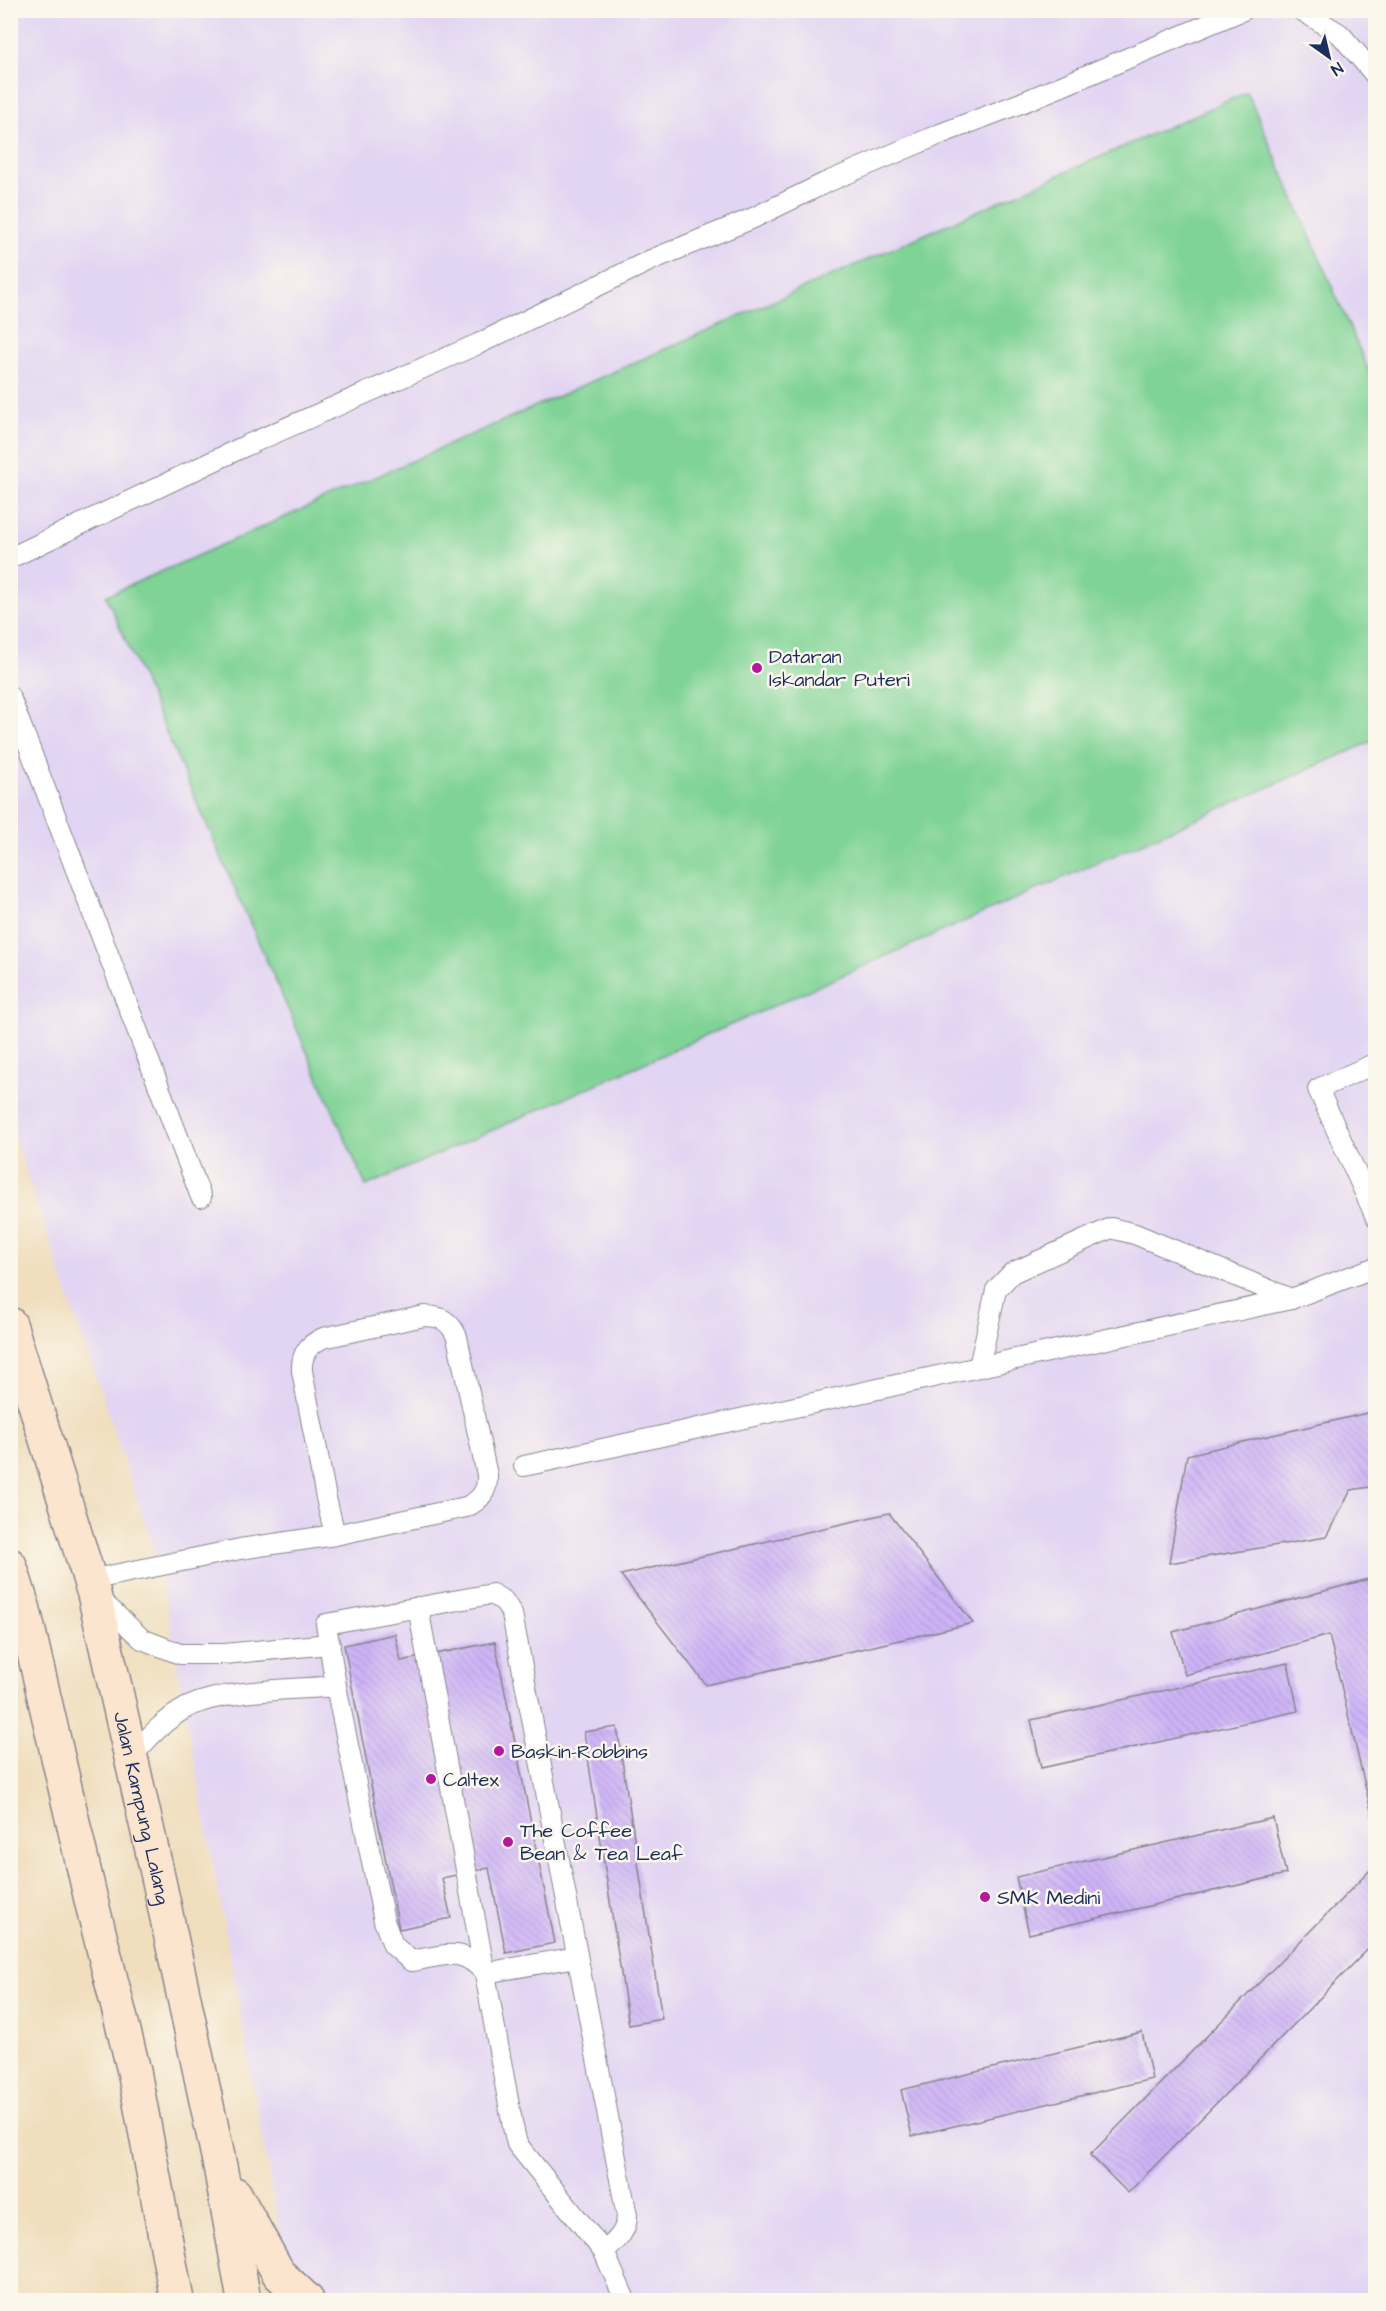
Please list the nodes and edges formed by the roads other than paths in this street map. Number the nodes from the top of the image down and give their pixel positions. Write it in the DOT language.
graph roads {
  1 [pos="1243,10"];
  2 [pos="1301,10"];
  3 [pos="1376,76"];
  4 [pos="10,558"];
  5 [pos="10,697"];
  6 [pos="1376,1063"];
  7 [pos="201,1197"];
  8 [pos="1376,1217"];
  9 [pos="1376,1267"];
  10 [pos="1291,1299"];
  11 [pos="10,1323"];
  12 [pos="979,1367"];
  13 [pos="524,1466"];
  14 [pos="335,1535"];
  15 [pos="10,1565"];
  16 [pos="92,1587"];
  17 [pos="418,1607"];
  18 [pos="330,1644"];
  19 [pos="336,1686"];
  20 [pos="131,1757"];
  21 [pos="577,1957"];
  22 [pos="485,1973"];
  23 [pos="220,2166"];
  24 [pos="604,2252"];
  25 [pos="177,2301"];
  26 [pos="244,2301"];
  27 [pos="307,2301"];
  28 [pos="625,2301"];
  1 -- 4 [label="lane"];
  2 -- 3 [label="lane"];
  5 -- 7 [label="lane"];
  6 -- 8 [label="lane"];
  9 -- 10 [label="lane"];
  10 -- 12 [label="lane"];
  10 -- 12 [label="lane"];
  11 -- 16 [label="main road, Jalan Kampung Lalang"];
  12 -- 13 [label="lane"];
  14 -- 14 [label="lane"];
  14 -- 16 [label="lane"];
  15 -- 25 [label="main road"];
  16 -- 18 [label="lane"];
  16 -- 20 [label="main road, Jalan Kampung Lalang"];
  17 -- 18 [label="lane"];
  17 -- 21 [label="lane"];
  17 -- 22 [label="lane"];
  18 -- 19 [label="lane"];
  19 -- 20 [label="lane"];
  19 -- 22 [label="lane"];
  20 -- 23 [label="main road, Jalan Kampung Lalang"];
  21 -- 22 [label="lane"];
  21 -- 24 [label="lane"];
  22 -- 24 [label="lane"];
  23 -- 26 [label="main road, Jalan Kampung Lalang"];
  23 -- 27 [label="main road"];
  24 -- 28 [label="lane"];
}
